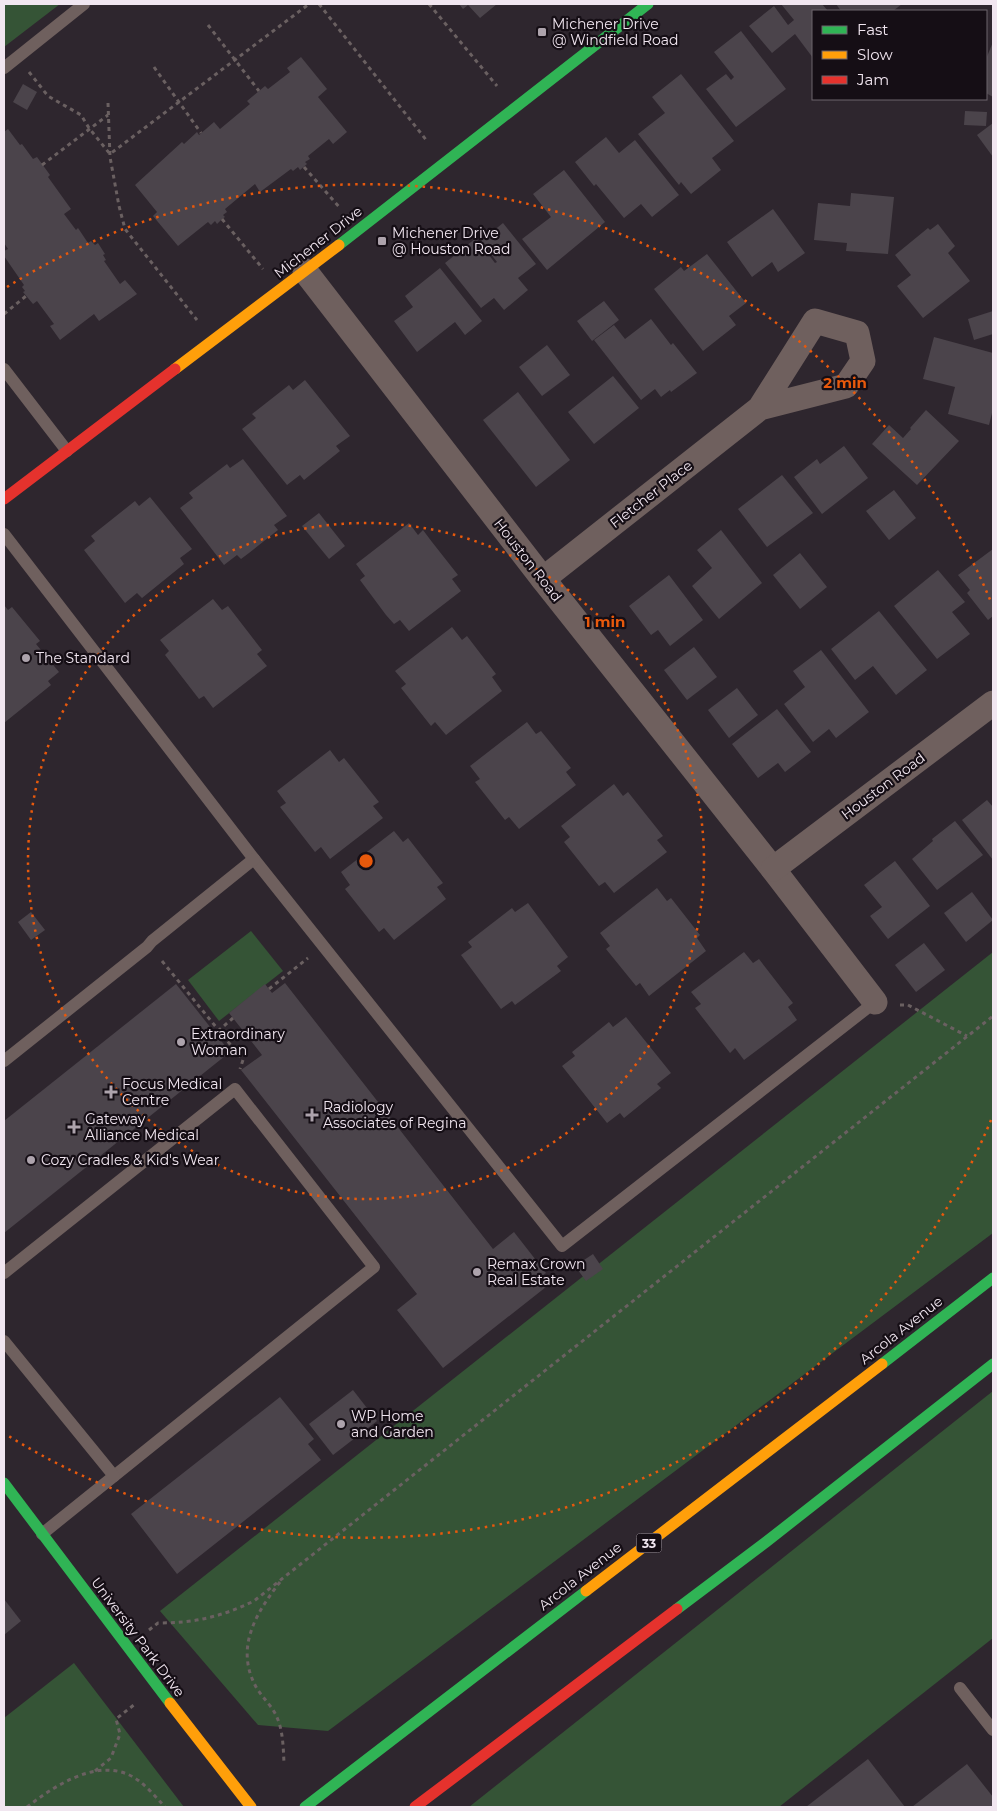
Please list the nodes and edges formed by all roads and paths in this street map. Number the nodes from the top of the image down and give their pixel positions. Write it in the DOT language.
graph roads {
  1 [pos="84,4"];
  2 [pos="309,4"];
  3 [pos="319,4"];
  4 [pos="429,4"];
  5 [pos="648,4"];
  6 [pos="208,26"];
  7 [pos="16,58"];
  8 [pos="234,60"];
  9 [pos="154,67"];
  10 [pos="4,68"];
  11 [pos="259,91"];
  12 [pos="178,101"];
  13 [pos="108,103"];
  14 [pos="515,107"];
  15 [pos="108,115"];
  16 [pos="89,128"];
  17 [pos="201,133"];
  18 [pos="110,154"];
  19 [pos="444,163"];
  20 [pos="42,165"];
  21 [pos="304,167"];
  22 [pos="222,219"];
  23 [pos="359,229"];
  24 [pos="305,271"];
  25 [pos="280,290"];
  26 [pos="26,296"];
  27 [pos="4,314"];
  28 [pos="212,340"];
  29 [pos="4,369"];
  30 [pos="760,408"];
  31 [pos="67,451"];
  32 [pos="4,499"];
  33 [pos="4,534"];
  34 [pos="543,579"];
  35 [pos="993,703"];
  36 [pos="254,859"];
  37 [pos="773,869"];
  38 [pos="149,946"];
  39 [pos="323,947"];
  40 [pos="269,989"];
  41 [pos="875,1002"];
  42 [pos="993,1016"];
  43 [pos="233,1018"];
  44 [pos="218,1031"];
  45 [pos="967,1036"];
  46 [pos="4,1061"];
  47 [pos="235,1089"];
  48 [pos="4,1273"];
  49 [pos="993,1278"];
  50 [pos="4,1341"];
  51 [pos="993,1364"];
  52 [pos="114,1476"];
  53 [pos="4,1483"];
  54 [pos="42,1534"];
  55 [pos="283,1577"];
  56 [pos="128,1648"];
  57 [pos="156,1687"];
  58 [pos="960,1688"];
  59 [pos="993,1730"];
  60 [pos="284,1762"];
  61 [pos="95,1771"];
  62 [pos="27,1807"];
  63 [pos="165,1807"];
  64 [pos="251,1807"];
  65 [pos="304,1807"];
  66 [pos="415,1807"];
  1 -- 7 [label="lane"];
  2 -- 8 [label="path"];
  3 -- 19 [label="path"];
  4 -- 14 [label="path"];
  5 -- 14 [label="main road, Michener Drive"];
  6 -- 8 [label="path"];
  7 -- 10 [label="lane"];
  7 -- 16 [label="path"];
  8 -- 11 [label="path"];
  8 -- 12 [label="path"];
  9 -- 12 [label="path"];
  12 -- 17 [label="path"];
  12 -- 18 [label="path"];
  13 -- 15 [label="path"];
  14 -- 19 [label="main road, Michener Drive"];
  15 -- 16 [label="path"];
  15 -- 18 [label="path"];
  16 -- 18 [label="path"];
  16 -- 20 [label="path"];
  18 -- 28 [label="path"];
  19 -- 23 [label="main road, Michener Drive"];
  21 -- 23 [label="path"];
  22 -- 25 [label="path"];
  23 -- 24 [label="main road, Michener Drive"];
  24 -- 25 [label="main road, Michener Drive"];
  24 -- 34 [label="street, Houston Road"];
  25 -- 28 [label="main road, Michener Drive"];
  26 -- 27 [label="path"];
  28 -- 31 [label="main road, Michener Drive"];
  29 -- 31 [label="lane"];
  30 -- 34 [label="street, Fletcher Place"];
  31 -- 32 [label="main road, Michener Drive"];
  33 -- 36 [label="lane"];
  34 -- 37 [label="street, Houston Road"];
  35 -- 37 [label="street, Houston Road"];
  36 -- 38 [label="lane"];
  36 -- 39 [label="lane"];
  37 -- 41 [label="street, Houston Road"];
  38 -- 44 [label="path"];
  38 -- 46 [label="lane"];
  39 -- 40 [label="path"];
  39 -- 41 [label="lane"];
  41 -- 45 [label="path"];
  42 -- 45 [label="path"];
  43 -- 44 [label="path"];
  44 -- 47 [label="path"];
  45 -- 55 [label="path"];
  47 -- 48 [label="lane"];
  47 -- 52 [label="lane"];
  49 -- 65 [label="main road, Arcola Avenue / 33"];
  50 -- 52 [label="lane"];
  51 -- 66 [label="main road"];
  52 -- 54 [label="lane"];
  53 -- 54 [label="main road, University Park Drive"];
  54 -- 56 [label="main road, University Park Drive"];
  55 -- 56 [label="path"];
  55 -- 60 [label="path"];
  56 -- 57 [label="main road, University Park Drive"];
  57 -- 61 [label="path"];
  57 -- 64 [label="main road, University Park Drive"];
  58 -- 59 [label="lane"];
  61 -- 62 [label="path"];
  61 -- 63 [label="path"];
}
